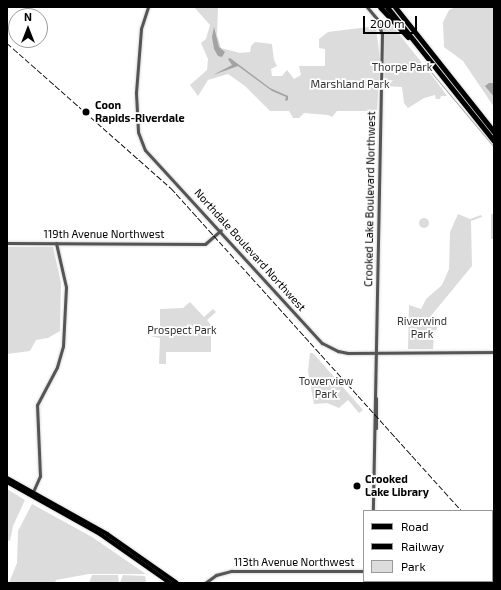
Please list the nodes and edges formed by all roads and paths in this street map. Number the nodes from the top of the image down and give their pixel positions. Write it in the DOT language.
graph roads {
  1 [pos="148,7"];
  2 [pos="367,7"];
  3 [pos="379,7"];
  4 [pos="387,7"];
  5 [pos="397,7"];
  6 [pos="432,63"];
  7 [pos="494,132"];
  8 [pos="494,140"];
  9 [pos="221,230"];
  10 [pos="7,243"];
  11 [pos="56,243"];
  12 [pos="377,352"];
  13 [pos="494,352"];
  14 [pos="7,478"];
  15 [pos="7,482"];
  16 [pos="32,494"];
  17 [pos="373,510"];
  18 [pos="363,571"];
  19 [pos="170,583"];
  20 [pos="177,583"];
  21 [pos="204,583"];
  1 -- 9 [label="street, Northdale Boulevard Northwest"];
  2 -- 12 [label="street, Crooked Lake Boulevard Northwest"];
  3 -- 6 [label="highway"];
  4 -- 6 [label="highway"];
  5 -- 7 [label="highway"];
  6 -- 8 [label="highway"];
  9 -- 11 [label="street, 119th Avenue Northwest"];
  9 -- 12 [label="street, Northdale Boulevard Northwest"];
  10 -- 11 [label="street, 119th Avenue Northwest"];
  11 -- 16 [label="street"];
  12 -- 13 [label="street, Northdale Boulevard Northwest"];
  12 -- 17 [label="street, Crooked Lake Boulevard Northwest"];
  14 -- 16 [label="main road"];
  15 -- 16 [label="main road"];
  16 -- 19 [label="main road"];
  16 -- 20 [label="main road"];
  18 -- 21 [label="street, 113th Avenue Northwest"];
}
